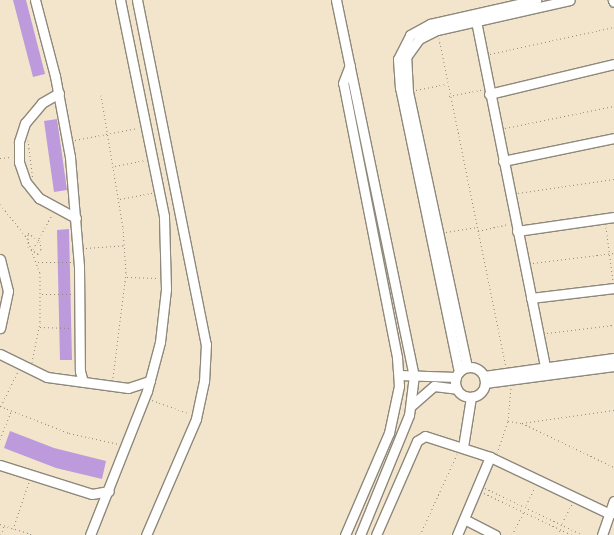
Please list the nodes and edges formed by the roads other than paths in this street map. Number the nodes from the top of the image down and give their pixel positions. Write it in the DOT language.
graph roads {
  1 [pos="35,0"];
  2 [pos="120,0"];
  3 [pos="137,0"];
  4 [pos="336,0"];
  5 [pos="536,0"];
  6 [pos="570,0"];
  7 [pos="520,8"];
  8 [pos="476,21"];
  9 [pos="614,64"];
  10 [pos="350,65"];
  11 [pos="488,91"];
  12 [pos="59,93"];
  13 [pos="614,138"];
  14 [pos="503,161"];
  15 [pos="421,171"];
  16 [pos="75,201"];
  17 [pos="56,209"];
  18 [pos="614,217"];
  19 [pos="76,218"];
  20 [pos="516,227"];
  21 [pos="438,251"];
  22 [pos="0,259"];
  23 [pos="614,288"];
  24 [pos="531,298"];
  25 [pos="0,328"];
  26 [pos="0,354"];
  27 [pos="614,358"];
  28 [pos="80,366"];
  29 [pos="614,366"];
  30 [pos="467,367"];
  31 [pos="545,367"];
  32 [pos="399,375"];
  33 [pos="414,375"];
  34 [pos="457,375"];
  35 [pos="509,376"];
  36 [pos="61,379"];
  37 [pos="485,379"];
  38 [pos="150,381"];
  39 [pos="84,382"];
  40 [pos="128,388"];
  41 [pos="457,389"];
  42 [pos="471,397"];
  43 [pos="143,402"];
  44 [pos="412,405"];
  45 [pos="461,446"];
  46 [pos="492,458"];
  47 [pos="0,465"];
  48 [pos="109,491"];
  49 [pos="92,494"];
  50 [pos="614,501"];
  51 [pos="102,509"];
  52 [pos="610,514"];
  53 [pos="464,519"];
  54 [pos="90,535"];
  55 [pos="146,535"];
  56 [pos="344,535"];
  57 [pos="360,535"];
  58 [pos="376,535"];
  59 [pos="457,535"];
  60 [pos="495,535"];
  61 [pos="602,535"];
  1 -- 12 [label="street"];
  2 -- 38 [label="street"];
  3 -- 55 [label="street"];
  4 -- 10 [label="street"];
  5 -- 7 [label="street"];
  6 -- 7 [label="street"];
  7 -- 8 [label="street"];
  7 -- 15 [label="street"];
  8 -- 11 [label="street"];
  8 -- 15 [label="street"];
  9 -- 11 [label="street"];
  10 -- 32 [label="street"];
  10 -- 33 [label="street"];
  11 -- 14 [label="street"];
  12 -- 16 [label="street"];
  12 -- 17 [label="street"];
  13 -- 14 [label="street"];
  14 -- 20 [label="street"];
  15 -- 21 [label="street"];
  15 -- 21 [label="street"];
  16 -- 17 [label="street"];
  16 -- 19 [label="street"];
  17 -- 19 [label="street"];
  18 -- 20 [label="street"];
  19 -- 28 [label="street"];
  20 -- 24 [label="street"];
  21 -- 30 [label="street"];
  21 -- 34 [label="street"];
  22 -- 25 [label="street"];
  23 -- 24 [label="street"];
  24 -- 31 [label="street"];
  26 -- 36 [label="street"];
  27 -- 31 [label="street"];
  28 -- 36 [label="street"];
  28 -- 39 [label="street"];
  29 -- 35 [label="street"];
  30 -- 34 [label="street"];
  30 -- 37 [label="street"];
  31 -- 35 [label="street"];
  32 -- 33 [label="street"];
  32 -- 56 [label="street"];
  33 -- 34 [label="street"];
  33 -- 44 [label="street"];
  34 -- 41 [label="street"];
  35 -- 37 [label="street"];
  36 -- 39 [label="street"];
  37 -- 42 [label="street"];
  38 -- 40 [label="street"];
  38 -- 43 [label="street"];
  39 -- 40 [label="street"];
  40 -- 43 [label="street"];
  41 -- 42 [label="street"];
  41 -- 44 [label="street"];
  42 -- 45 [label="street"];
  43 -- 48 [label="street"];
  44 -- 57 [label="street"];
  45 -- 46 [label="street"];
  45 -- 58 [label="street"];
  46 -- 52 [label="street"];
  46 -- 53 [label="street"];
  47 -- 49 [label="street"];
  48 -- 49 [label="street"];
  48 -- 51 [label="street"];
  49 -- 51 [label="street"];
  50 -- 52 [label="street"];
  51 -- 54 [label="street"];
  52 -- 61 [label="street"];
  53 -- 59 [label="street"];
  53 -- 60 [label="street"];
}
